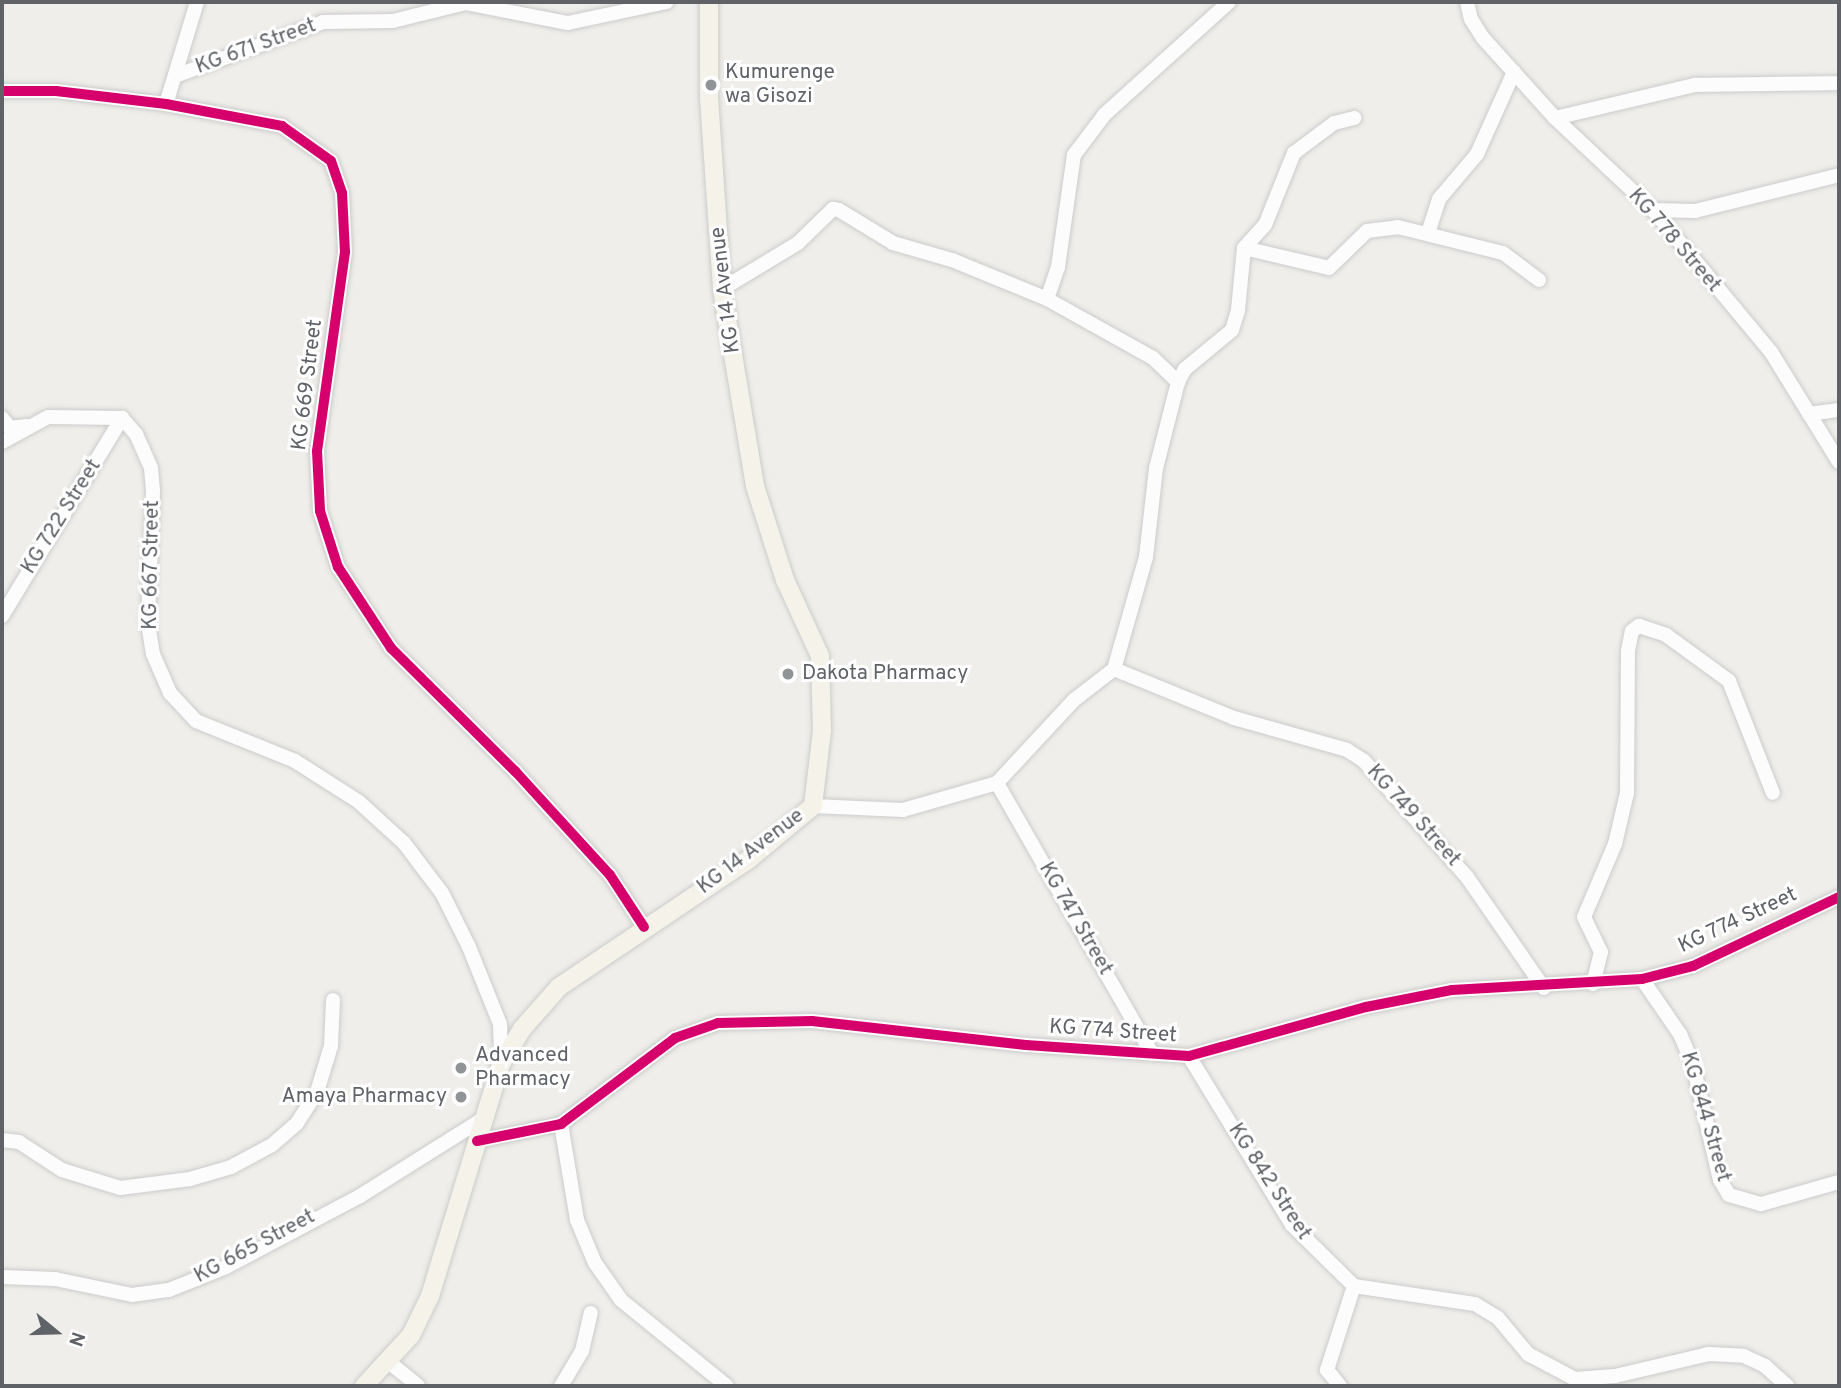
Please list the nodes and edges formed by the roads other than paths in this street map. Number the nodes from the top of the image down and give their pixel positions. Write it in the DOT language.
graph roads {
  1 [pos="197,2"];
  2 [pos="659,2"];
  3 [pos="709,2"];
  4 [pos="1229,2"];
  5 [pos="1467,2"];
  6 [pos="1514,72"];
  7 [pos="175,76"];
  8 [pos="1839,83"];
  9 [pos="2,91"];
  10 [pos="166,104"];
  11 [pos="1354,118"];
  12 [pos="1555,118"];
  13 [pos="1839,176"];
  14 [pos="1653,210"];
  15 [pos="1428,233"];
  16 [pos="1244,248"];
  17 [pos="1539,280"];
  18 [pos="722,289"];
  19 [pos="1047,299"];
  20 [pos="1178,382"];
  21 [pos="1839,410"];
  22 [pos="1809,414"];
  23 [pos="47,417"];
  24 [pos="2,418"];
  25 [pos="122,418"];
  26 [pos="2,442"];
  27 [pos="1839,462"];
  28 [pos="2,616"];
  29 [pos="1114,669"];
  30 [pos="997,783"];
  31 [pos="1773,793"];
  32 [pos="813,806"];
  33 [pos="1839,897"];
  34 [pos="644,927"];
  35 [pos="1642,979"];
  36 [pos="1593,984"];
  37 [pos="1544,988"];
  38 [pos="333,1000"];
  39 [pos="1152,1054"];
  40 [pos="1189,1056"];
  41 [pos="501,1064"];
  42 [pos="485,1116"];
  43 [pos="561,1124"];
  44 [pos="2,1140"];
  45 [pos="477,1141"];
  46 [pos="1839,1182"];
  47 [pos="2,1277"];
  48 [pos="1354,1286"];
  49 [pos="592,1314"];
  50 [pos="390,1363"];
  51 [pos="1617,1381"];
  52 [pos="721,1383"];
  53 [pos="365,1386"];
  54 [pos="418,1386"];
  55 [pos="561,1386"];
  56 [pos="1340,1386"];
  57 [pos="1787,1386"];
  1 -- 7 [label="street"];
  2 -- 7 [label="street, KG 671 Street"];
  3 -- 18 [label="main road, KG 14 Avenue"];
  4 -- 19 [label="street"];
  5 -- 6 [label="street, KG 778 Street"];
  6 -- 12 [label="street, KG 778 Street"];
  6 -- 15 [label="street"];
  7 -- 10 [label="street"];
  8 -- 12 [label="street"];
  9 -- 10 [label="street, KG 669 Street"];
  10 -- 34 [label="street, KG 669 Street"];
  11 -- 16 [label="street"];
  12 -- 14 [label="street, KG 778 Street"];
  13 -- 14 [label="street"];
  14 -- 22 [label="street, KG 778 Street"];
  15 -- 16 [label="street"];
  15 -- 17 [label="street"];
  16 -- 20 [label="street"];
  18 -- 19 [label="street"];
  18 -- 32 [label="main road, KG 14 Avenue"];
  19 -- 20 [label="street"];
  20 -- 29 [label="street"];
  21 -- 22 [label="street"];
  22 -- 27 [label="street, KG 778 Street"];
  23 -- 24 [label="street"];
  23 -- 25 [label="street"];
  23 -- 26 [label="street"];
  25 -- 28 [label="street, KG 722 Street"];
  25 -- 41 [label="street, KG 667 Street"];
  29 -- 30 [label="street"];
  29 -- 37 [label="street, KG 749 Street"];
  30 -- 32 [label="street"];
  30 -- 39 [label="street, KG 747 Street"];
  31 -- 36 [label="street"];
  32 -- 34 [label="main road, KG 14 Avenue"];
  33 -- 35 [label="street, KG 774 Street"];
  34 -- 41 [label="main road, KG 14 Avenue"];
  35 -- 36 [label="street, KG 774 Street"];
  35 -- 46 [label="street, KG 844 Street"];
  36 -- 37 [label="street, KG 774 Street"];
  37 -- 40 [label="street, KG 774 Street"];
  38 -- 44 [label="street"];
  39 -- 40 [label="street, KG 774 Street"];
  39 -- 43 [label="street, KG 774 Street"];
  40 -- 48 [label="street, KG 842 Street"];
  41 -- 42 [label="main road, KG 14 Avenue"];
  42 -- 45 [label="main road, KG 14 Avenue"];
  42 -- 47 [label="street, KG 665 Street"];
  43 -- 45 [label="street, KG 774 Street"];
  43 -- 52 [label="street"];
  45 -- 50 [label="main road, KG 14 Avenue"];
  48 -- 51 [label="street"];
  48 -- 56 [label="street"];
  49 -- 55 [label="street"];
  50 -- 53 [label="main road, KG 14 Avenue"];
  50 -- 54 [label="street"];
  51 -- 57 [label="street"];
}
